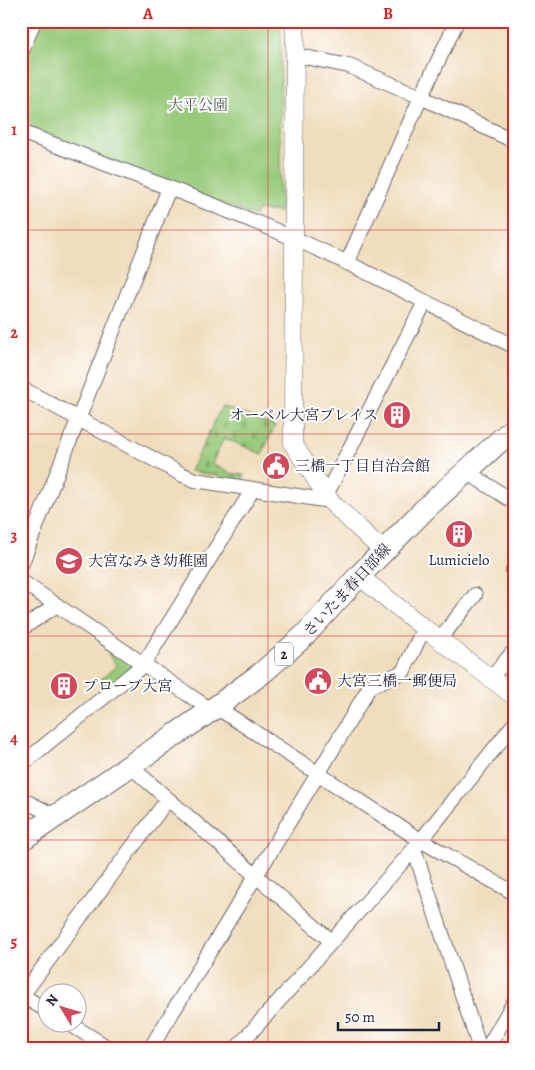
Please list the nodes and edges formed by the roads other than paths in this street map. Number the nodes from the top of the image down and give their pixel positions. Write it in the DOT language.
graph roads {
  1 [pos="34,21"];
  2 [pos="295,21"];
  3 [pos="457,21"];
  4 [pos="21,53"];
  5 [pos="295,55"];
  6 [pos="421,97"];
  7 [pos="21,132"];
  8 [pos="514,141"];
  9 [pos="169,188"];
  10 [pos="293,238"];
  11 [pos="347,263"];
  12 [pos="425,302"];
  13 [pos="513,344"];
  14 [pos="21,388"];
  15 [pos="78,419"];
  16 [pos="514,428"];
  17 [pos="467,472"];
  18 [pos="253,488"];
  19 [pos="328,498"];
  20 [pos="514,502"];
  21 [pos="383,551"];
  22 [pos="21,565"];
  23 [pos="359,576"];
  24 [pos="21,581"];
  25 [pos="475,595"];
  26 [pos="57,605"];
  27 [pos="424,628"];
  28 [pos="21,629"];
  29 [pos="439,640"];
  30 [pos="514,651"];
  31 [pos="143,665"];
  32 [pos="491,678"];
  33 [pos="514,696"];
  34 [pos="213,708"];
  35 [pos="514,724"];
  36 [pos="21,765"];
  37 [pos="130,766"];
  38 [pos="318,774"];
  39 [pos="21,799"];
  40 [pos="168,799"];
  41 [pos="55,816"];
  42 [pos="21,840"];
  43 [pos="417,845"];
  44 [pos="256,876"];
  45 [pos="514,893"];
  46 [pos="332,940"];
  47 [pos="22,996"];
  48 [pos="514,1002"];
  49 [pos="38,1005"];
  50 [pos="83,1032"];
  51 [pos="110,1049"];
  52 [pos="150,1049"];
  53 [pos="236,1049"];
  54 [pos="480,1049"];
  55 [pos="487,1049"];
  1 -- 4 [label="street"];
  2 -- 5 [label="street"];
  3 -- 6 [label="street"];
  5 -- 6 [label="street"];
  5 -- 10 [label="street"];
  6 -- 8 [label="street"];
  6 -- 11 [label="street"];
  7 -- 9 [label="street"];
  9 -- 10 [label="street"];
  9 -- 15 [label="street"];
  10 -- 11 [label="street"];
  10 -- 19 [label="street"];
  11 -- 12 [label="street"];
  12 -- 13 [label="street"];
  12 -- 19 [label="street"];
  14 -- 15 [label="street"];
  15 -- 18 [label="street"];
  15 -- 22 [label="street"];
  16 -- 17 [label="main road, さいたま春日部線 / 2"];
  17 -- 20 [label="street"];
  17 -- 21 [label="main road, さいたま春日部線 / 2"];
  18 -- 19 [label="street"];
  18 -- 31 [label="street"];
  19 -- 21 [label="street"];
  21 -- 23 [label="main road, さいたま春日部線 / 2"];
  23 -- 27 [label="street"];
  23 -- 34 [label="main road, さいたま春日部線 / 2"];
  24 -- 26 [label="street"];
  25 -- 29 [label="street"];
  26 -- 28 [label="street"];
  26 -- 31 [label="street"];
  27 -- 29 [label="street"];
  27 -- 38 [label="street"];
  29 -- 32 [label="street"];
  30 -- 32 [label="street"];
  31 -- 34 [label="street"];
  31 -- 36 [label="street"];
  32 -- 33 [label="street"];
  34 -- 37 [label="main road, さいたま春日部線 / 2"];
  34 -- 38 [label="street"];
  35 -- 43 [label="street"];
  37 -- 40 [label="street"];
  37 -- 41 [label="main road, さいたま春日部線 / 2"];
  38 -- 43 [label="street"];
  38 -- 44 [label="street"];
  39 -- 41 [label="street"];
  40 -- 44 [label="street"];
  40 -- 47 [label="street"];
  41 -- 42 [label="main road, さいたま春日部線 / 2"];
  43 -- 45 [label="street"];
  43 -- 46 [label="street"];
  43 -- 54 [label="street"];
  44 -- 46 [label="street"];
  44 -- 52 [label="street"];
  46 -- 53 [label="street"];
  47 -- 49 [label="street"];
  48 -- 55 [label="street"];
  50 -- 51 [label="street"];
}
